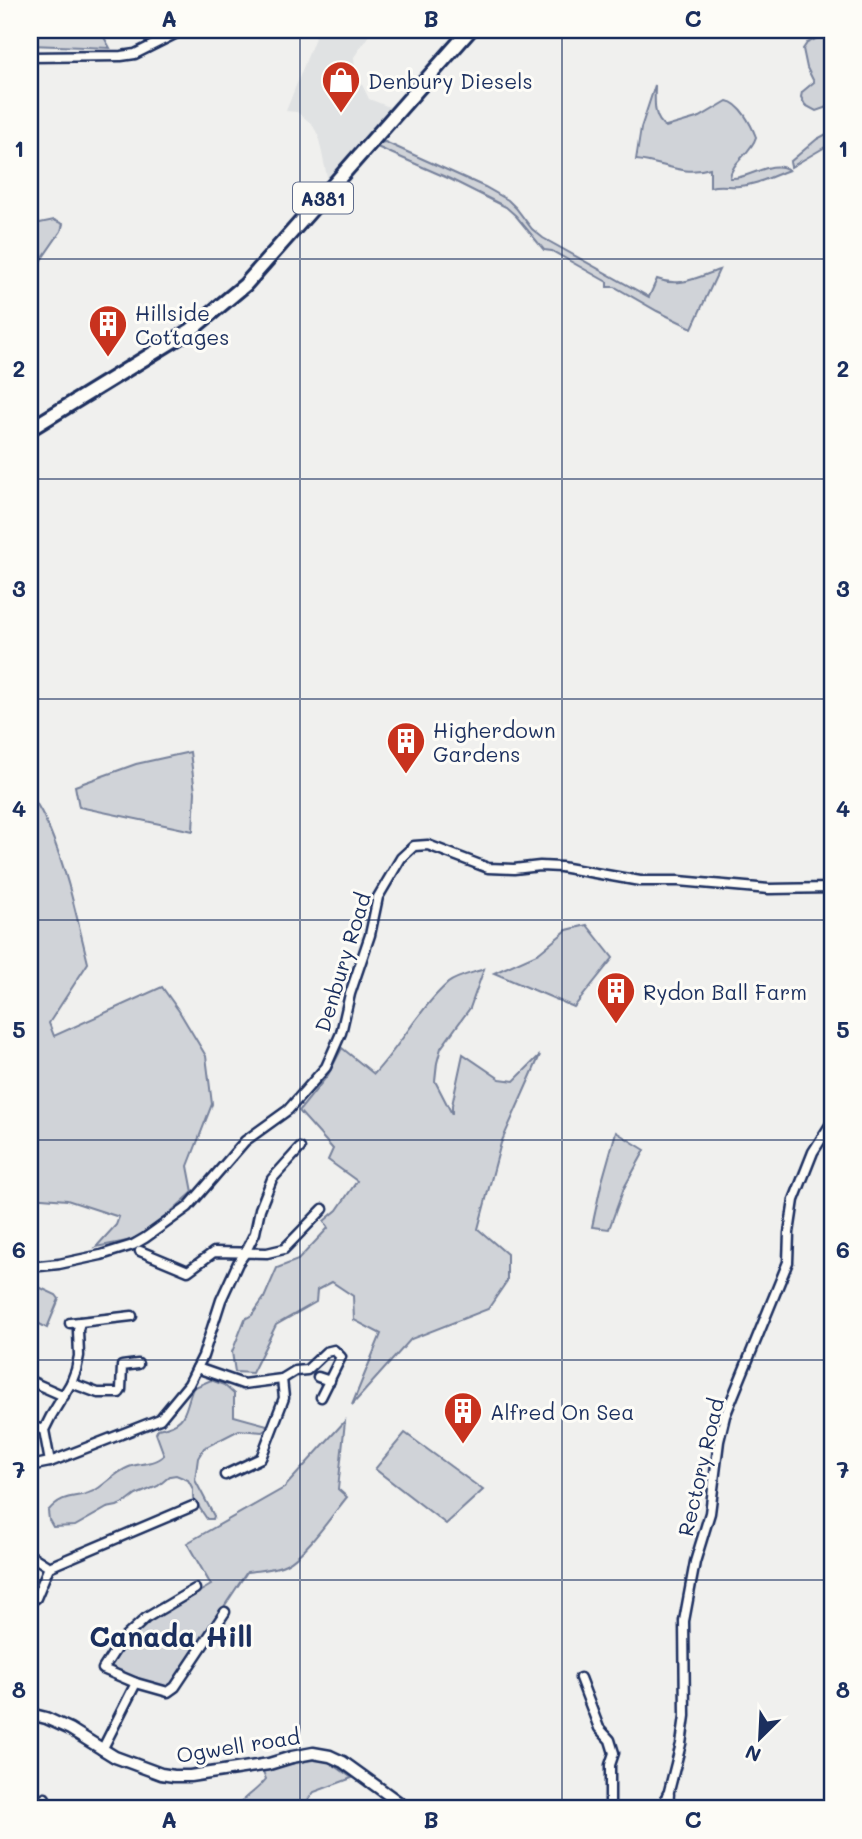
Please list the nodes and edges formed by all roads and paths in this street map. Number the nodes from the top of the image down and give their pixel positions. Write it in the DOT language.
graph roads {
  1 [pos="183,30"];
  2 [pos="470,30"];
  3 [pos="30,57"];
  4 [pos="30,429"];
  5 [pos="832,888"];
  6 [pos="832,1122"];
  7 [pos="300,1148"];
  8 [pos="323,1209"];
  9 [pos="140,1251"];
  10 [pos="245,1253"];
  11 [pos="30,1267"];
  12 [pos="132,1316"];
  13 [pos="80,1322"];
  14 [pos="70,1323"];
  15 [pos="138,1364"];
  16 [pos="197,1368"];
  17 [pos="318,1377"];
  18 [pos="282,1379"];
  19 [pos="30,1381"];
  20 [pos="330,1381"];
  21 [pos="71,1383"];
  22 [pos="64,1396"];
  23 [pos="321,1397"];
  24 [pos="30,1426"];
  25 [pos="44,1430"];
  26 [pos="50,1462"];
  27 [pos="30,1466"];
  28 [pos="225,1475"];
  29 [pos="193,1506"];
  30 [pos="30,1555"];
  31 [pos="49,1567"];
  32 [pos="195,1588"];
  33 [pos="30,1602"];
  34 [pos="225,1612"];
  35 [pos="580,1678"];
  36 [pos="136,1683"];
  37 [pos="30,1714"];
  38 [pos="102,1750"];
  39 [pos="668,1795"];
  40 [pos="45,1798"];
  41 [pos="30,1809"];
  42 [pos="408,1809"];
  43 [pos="610,1809"];
  44 [pos="664,1809"];
  45 [pos="671,1809"];
  1 -- 3 [label="street"];
  2 -- 4 [label="main road, A381"];
  5 -- 11 [label="street, Denbury Road"];
  6 -- 39 [label="street, Rectory Road"];
  7 -- 10 [label="street"];
  8 -- 10 [label="street"];
  9 -- 10 [label="street"];
  10 -- 16 [label="street"];
  12 -- 13 [label="street"];
  13 -- 14 [label="street"];
  13 -- 21 [label="street"];
  15 -- 21 [label="street"];
  16 -- 18 [label="street"];
  16 -- 26 [label="street"];
  17 -- 20 [label="street"];
  18 -- 20 [label="street"];
  18 -- 28 [label="street"];
  19 -- 22 [label="street"];
  20 -- 23 [label="street"];
  21 -- 22 [label="street"];
  22 -- 25 [label="street"];
  24 -- 25 [label="street"];
  25 -- 26 [label="street"];
  26 -- 27 [label="street"];
  29 -- 31 [label="street"];
  30 -- 31 [label="street"];
  31 -- 33 [label="street"];
  32 -- 36 [label="street"];
  34 -- 36 [label="street"];
  35 -- 43 [label="street"];
  36 -- 38 [label="street"];
  37 -- 38 [label="street, Ogwell road"];
  38 -- 42 [label="street, Ogwell road"];
  39 -- 44 [label="street"];
  39 -- 45 [label="street"];
  40 -- 41 [label="street"];
}
